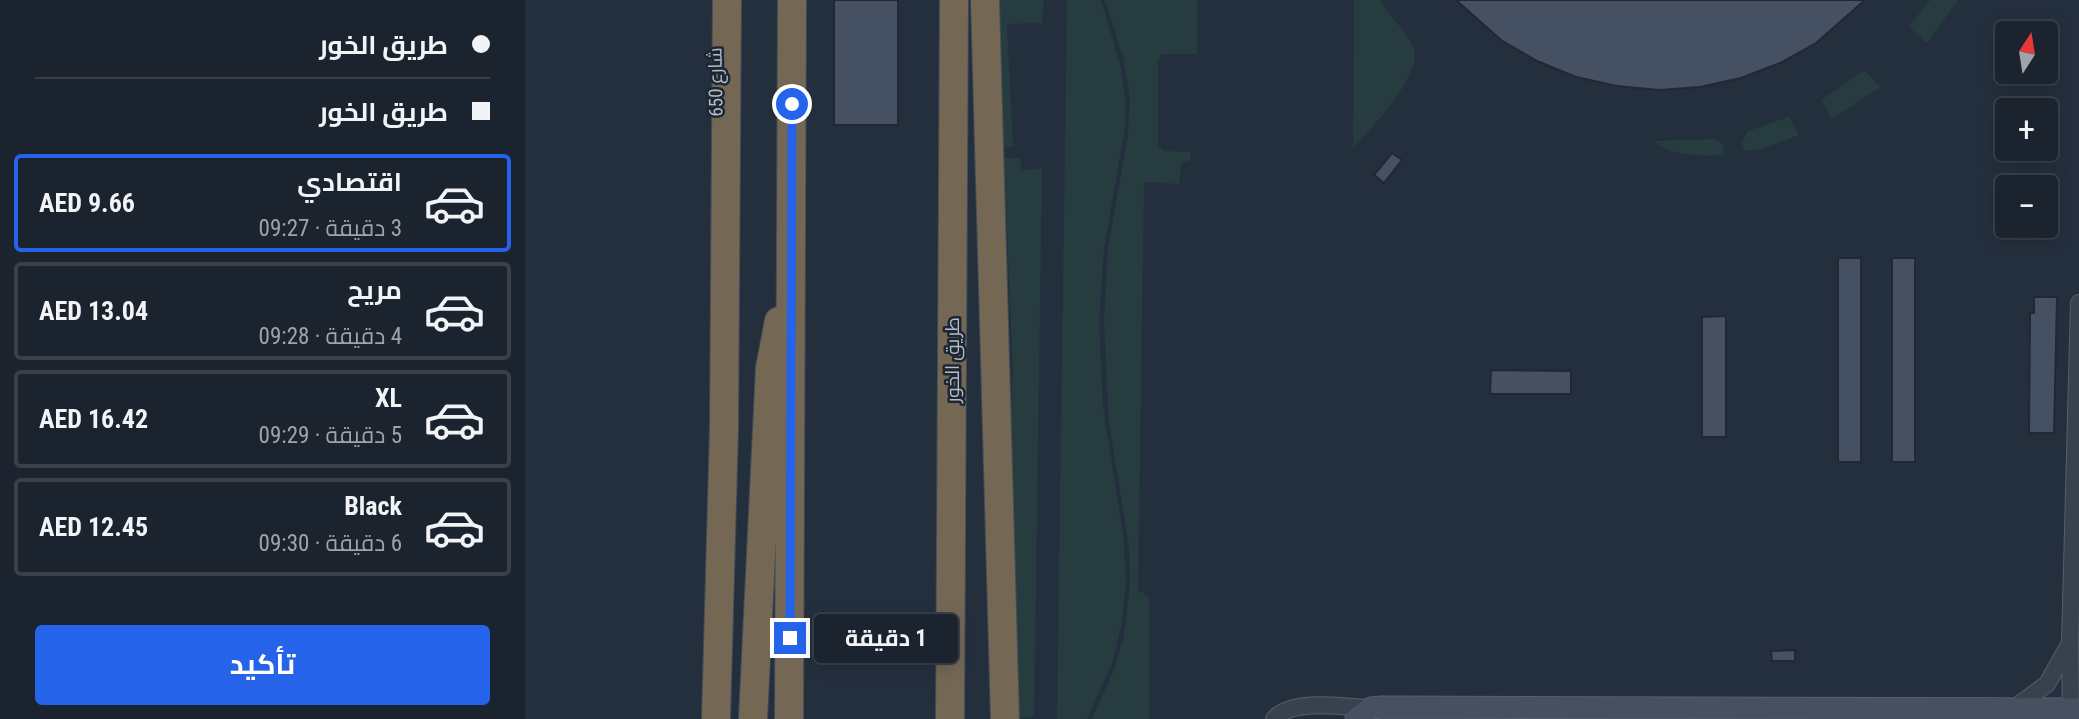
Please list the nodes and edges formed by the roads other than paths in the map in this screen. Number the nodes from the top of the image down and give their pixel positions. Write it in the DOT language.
graph roads {
  1 [pos="713,0"];
  2 [pos="727,0"];
  3 [pos="792,0"];
  4 [pos="954,0"];
  5 [pos="985,0"];
  6 [pos="726,163"];
  7 [pos="792,286"];
  8 [pos="2079,303"];
  9 [pos="2070,643"];
  10 [pos="2013,709"];
  11 [pos="2074,713"];
  12 [pos="1364,714"];
  13 [pos="716,719"];
  14 [pos="753,719"];
  15 [pos="789,719"];
  16 [pos="950,719"];
  17 [pos="1005,719"];
  18 [pos="1274,719"];
  1 -- 6 [label="street, شارع 650"];
  2 -- 6 [label="highway"];
  3 -- 7 [label="highway"];
  4 -- 16 [label="highway, طريق الخور"];
  5 -- 17 [label="highway"];
  6 -- 13 [label="highway"];
  7 -- 14 [label="highway"];
  7 -- 15 [label="highway"];
  8 -- 9 [label="street"];
  9 -- 10 [label="street"];
  9 -- 11 [label="street"];
  10 -- 11 [label="street"];
  10 -- 12 [label="street"];
  12 -- 18 [label="street"];
}
